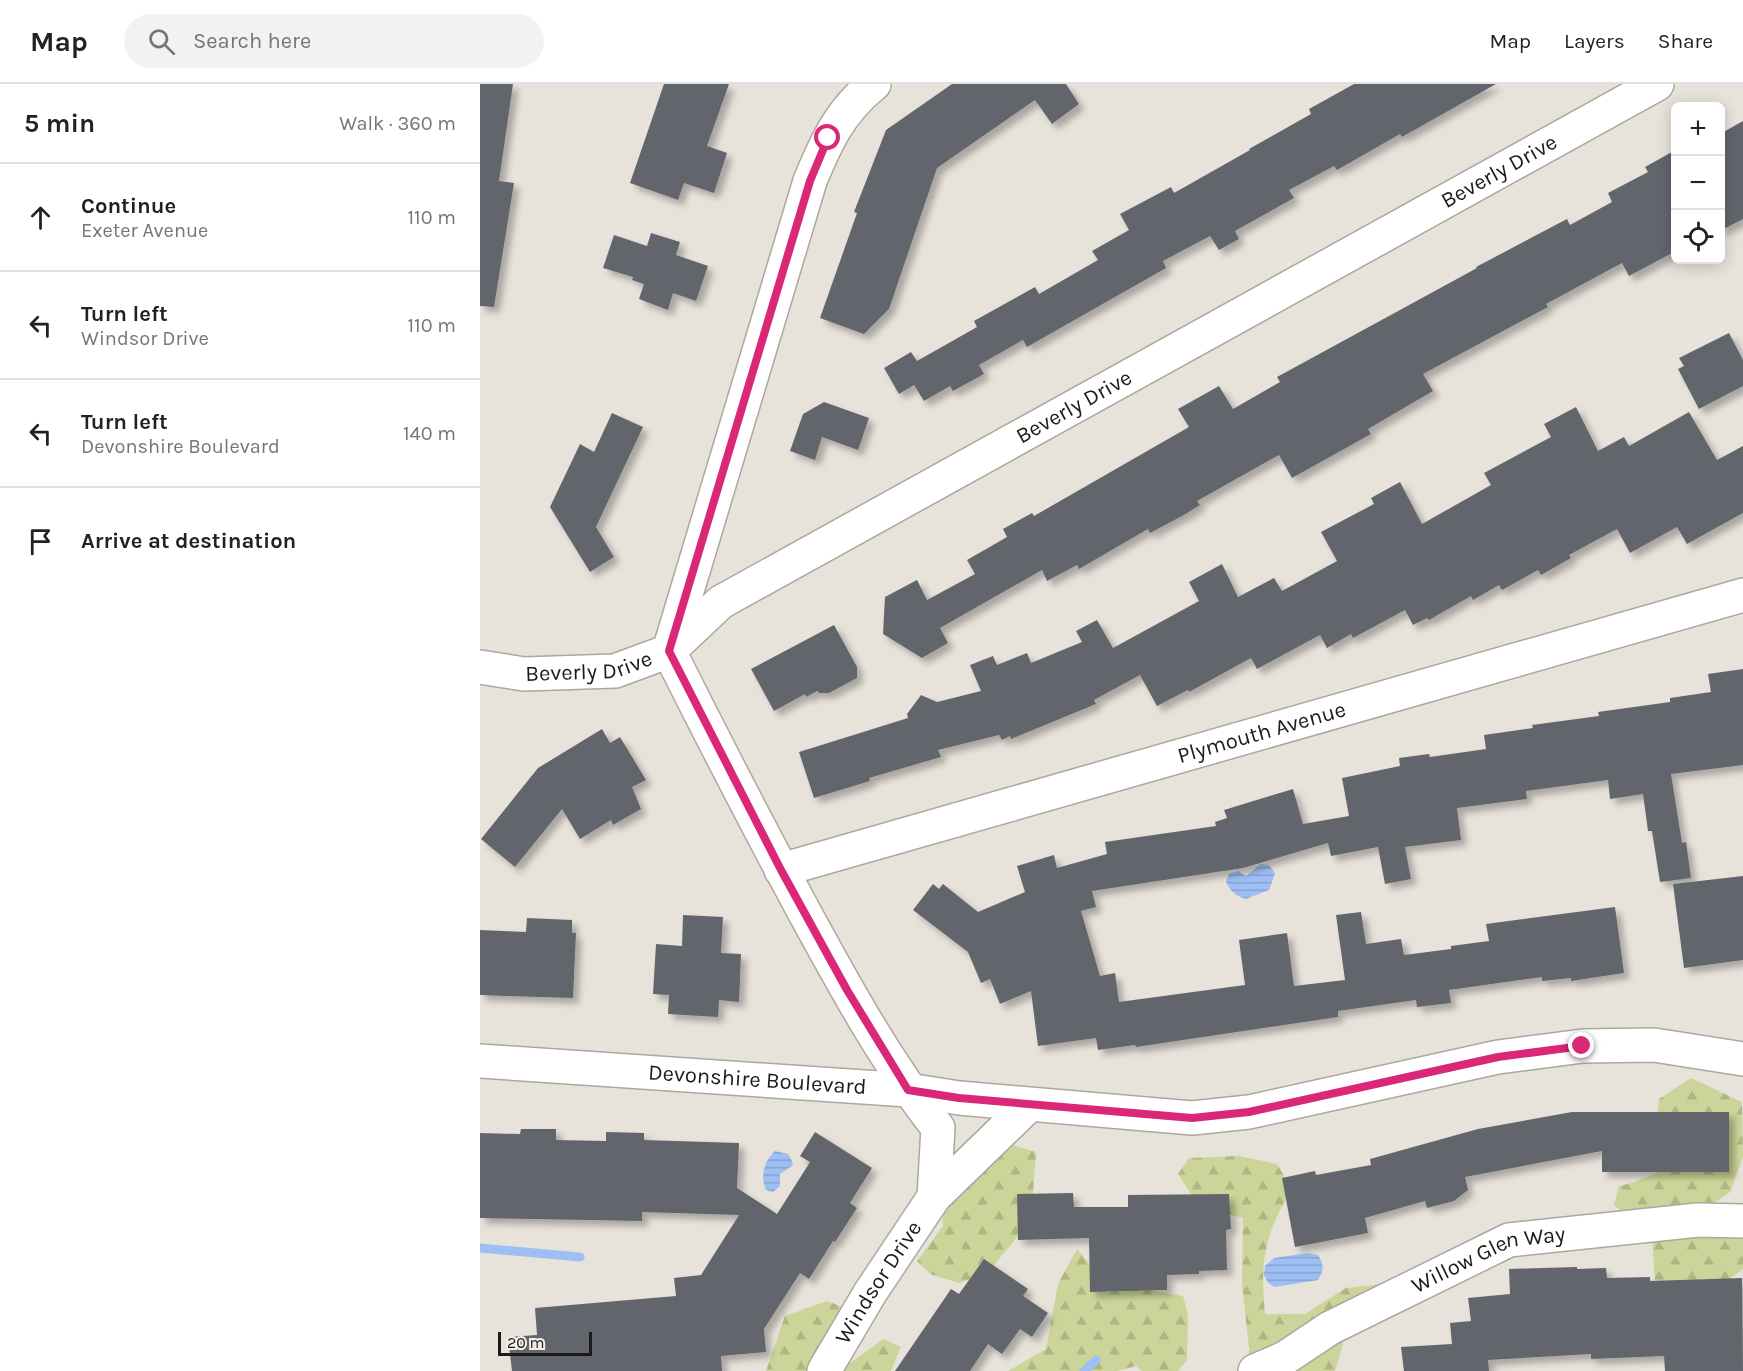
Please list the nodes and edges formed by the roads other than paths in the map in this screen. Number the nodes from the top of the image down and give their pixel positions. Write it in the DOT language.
graph roads {
  1 [pos="874,84"];
  2 [pos="1658,84"];
  3 [pos="1743,595"];
  4 [pos="669,651"];
  5 [pos="480,667"];
  6 [pos="781,870"];
  7 [pos="1743,1059"];
  8 [pos="480,1060"];
  9 [pos="908,1090"];
  10 [pos="1029,1105"];
  11 [pos="934,1197"];
  12 [pos="1743,1221"];
  13 [pos="824,1371"];
  14 [pos="1255,1371"];
  1 -- 4 [label="street"];
  2 -- 4 [label="street, Beverly Drive"];
  3 -- 6 [label="street, Plymouth Avenue"];
  4 -- 5 [label="street, Beverly Drive"];
  4 -- 6 [label="street, Windsor Drive"];
  6 -- 9 [label="street, Windsor Drive"];
  7 -- 10 [label="street, Devonshire Boulevard"];
  8 -- 9 [label="street, Devonshire Boulevard"];
  9 -- 10 [label="street, Devonshire Boulevard"];
  9 -- 11 [label="street, Windsor Drive"];
  10 -- 11 [label="street, Windsor Drive"];
  11 -- 13 [label="street, Windsor Drive"];
  12 -- 14 [label="street, Willow Glen Way"];
}
